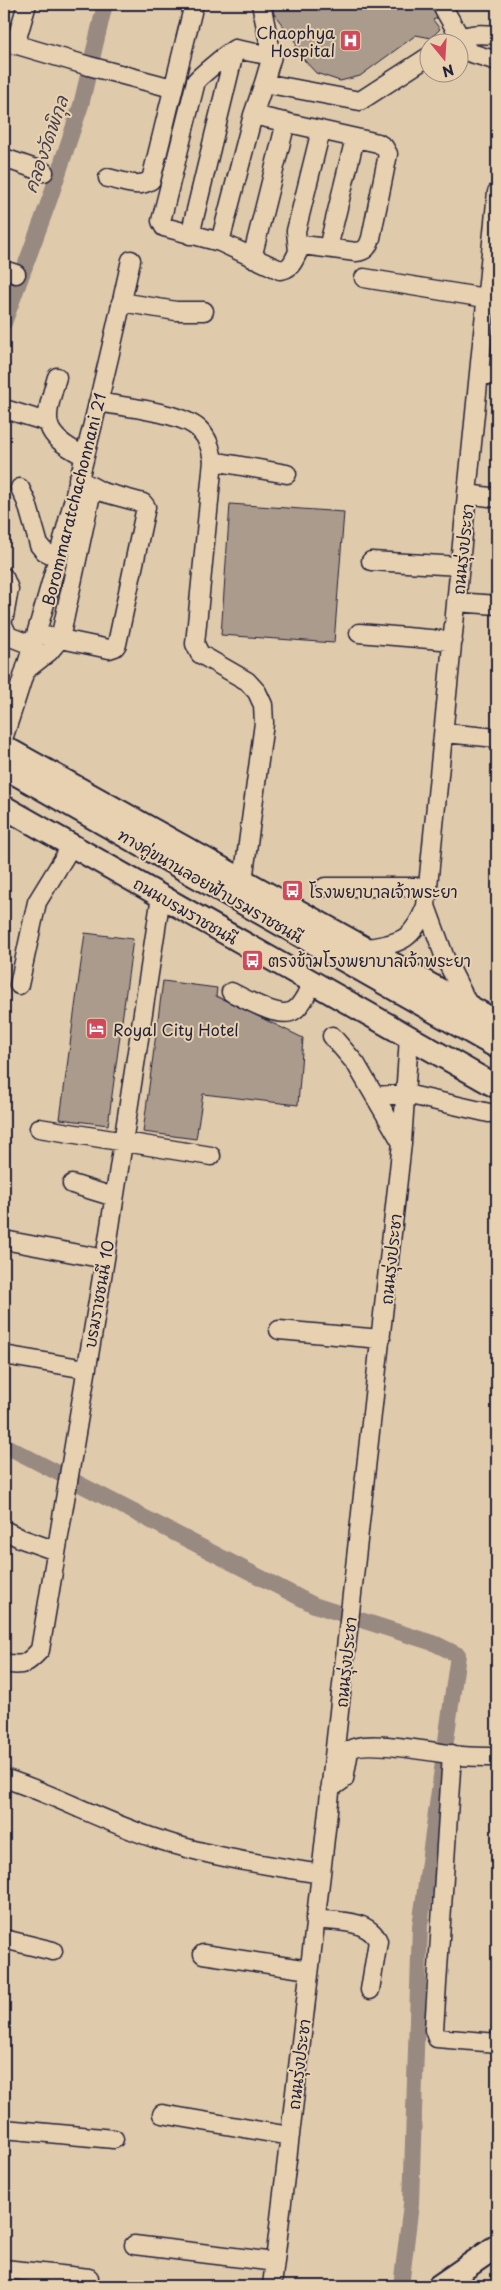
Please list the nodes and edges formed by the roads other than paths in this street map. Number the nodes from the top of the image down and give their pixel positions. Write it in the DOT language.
graph roads {
  1 [pos="27,4"];
  2 [pos="194,4"];
  3 [pos="261,4"];
  4 [pos="440,4"];
  5 [pos="454,32"];
  6 [pos="497,35"];
  7 [pos="468,40"];
  8 [pos="10,43"];
  9 [pos="468,48"];
  10 [pos="235,49"];
  11 [pos="272,56"];
  12 [pos="497,60"];
  13 [pos="418,63"];
  14 [pos="264,83"];
  15 [pos="172,88"];
  16 [pos="253,115"];
  17 [pos="286,122"];
  18 [pos="321,130"];
  19 [pos="355,138"];
  20 [pos="4,158"];
  21 [pos="44,172"];
  22 [pos="108,178"];
  23 [pos="497,192"];
  24 [pos="190,235"];
  25 [pos="220,242"];
  26 [pos="328,248"];
  27 [pos="298,251"];
  28 [pos="252,258"];
  29 [pos="131,260"];
  30 [pos="364,278"];
  31 [pos="485,298"];
  32 [pos="122,302"];
  33 [pos="204,311"];
  34 [pos="479,373"];
  35 [pos="497,376"];
  36 [pos="57,377"];
  37 [pos="98,402"];
  38 [pos="8,410"];
  39 [pos="47,422"];
  40 [pos="84,456"];
  41 [pos="212,461"];
  42 [pos="287,474"];
  43 [pos="78,479"];
  44 [pos="20,488"];
  45 [pos="94,489"];
  46 [pos="467,494"];
  47 [pos="497,498"];
  48 [pos="58,558"];
  49 [pos="372,561"];
  50 [pos="460,566"];
  51 [pos="4,577"];
  52 [pos="456,602"];
  53 [pos="497,605"];
  54 [pos="4,617"];
  55 [pos="4,627"];
  56 [pos="359,633"];
  57 [pos="60,639"];
  58 [pos="35,640"];
  59 [pos="453,641"];
  60 [pos="26,670"];
  61 [pos="445,733"];
  62 [pos="4,736"];
  63 [pos="497,738"];
  64 [pos="4,747"];
  65 [pos="4,767"];
  66 [pos="4,791"];
  67 [pos="4,807"];
  68 [pos="72,846"];
  69 [pos="243,881"];
  70 [pos="326,887"];
  71 [pos="428,887"];
  72 [pos="161,896"];
  73 [pos="426,906"];
  74 [pos="368,948"];
  75 [pos="313,982"];
  76 [pos="19,985"];
  77 [pos="231,992"];
  78 [pos="468,1006"];
  79 [pos="497,1022"];
  80 [pos="332,1036"];
  81 [pos="409,1037"];
  82 [pos="497,1047"];
  83 [pos="497,1070"];
  84 [pos="497,1087"];
  85 [pos="406,1094"];
  86 [pos="375,1096"];
  87 [pos="489,1113"];
  88 [pos="39,1128"];
  89 [pos="123,1142"];
  90 [pos="402,1143"];
  91 [pos="211,1156"];
  92 [pos="72,1184"];
  93 [pos="114,1196"];
  94 [pos="4,1240"];
  95 [pos="105,1260"];
  96 [pos="279,1330"];
  97 [pos="381,1339"];
  98 [pos="4,1355"];
  99 [pos="86,1369"];
  100 [pos="4,1530"];
  101 [pos="56,1551"];
  102 [pos="4,1663"];
  103 [pos="452,1754"];
  104 [pos="497,1758"];
  105 [pos="4,1778"];
  106 [pos="330,1790"];
  107 [pos="321,1874"];
  108 [pos="315,1919"];
  109 [pos="4,1939"];
  110 [pos="53,1951"];
  111 [pos="203,1954"];
  112 [pos="309,1970"];
  113 [pos="370,1990"];
  114 [pos="497,2043"];
  115 [pos="162,2114"];
  116 [pos="4,2128"];
  117 [pos="290,2136"];
  118 [pos="114,2139"];
  119 [pos="134,2244"];
  120 [pos="497,2246"];
  121 [pos="275,2262"];
  122 [pos="4,2269"];
  123 [pos="89,2278"];
  124 [pos="272,2286"];
  125 [pos="439,2286"];
  1 -- 8 [label="street"];
  2 -- 15 [label="street"];
  3 -- 11 [label="street"];
  4 -- 5 [label="street"];
  6 -- 7 [label="street"];
  8 -- 15 [label="street"];
  9 -- 12 [label="street"];
  10 -- 11 [label="street"];
  10 -- 24 [label="street"];
  10 -- 24 [label="street"];
  11 -- 14 [label="street"];
  13 -- 14 [label="street"];
  14 -- 16 [label="street"];
  15 -- 22 [label="street"];
  16 -- 17 [label="street"];
  16 -- 25 [label="street"];
  17 -- 18 [label="street"];
  17 -- 28 [label="street"];
  18 -- 19 [label="street"];
  18 -- 27 [label="street"];
  19 -- 26 [label="street"];
  19 -- 26 [label="street"];
  20 -- 21 [label="street"];
  23 -- 31 [label="street, ถนนรุ่งประชา"];
  24 -- 25 [label="street"];
  25 -- 28 [label="street"];
  26 -- 27 [label="street"];
  27 -- 28 [label="street"];
  29 -- 32 [label="street, Borommaratchachonnani 21"];
  30 -- 31 [label="street"];
  31 -- 34 [label="street, ถนนรุ่งประชา"];
  32 -- 33 [label="street"];
  32 -- 37 [label="street, Borommaratchachonnani 21"];
  34 -- 35 [label="street"];
  34 -- 46 [label="street, ถนนรุ่งประชา"];
  36 -- 39 [label="street"];
  37 -- 40 [label="street, Borommaratchachonnani 21"];
  37 -- 41 [label="street"];
  38 -- 39 [label="street"];
  39 -- 40 [label="street"];
  40 -- 43 [label="street, Borommaratchachonnani 21"];
  41 -- 42 [label="street"];
  41 -- 69 [label="street"];
  43 -- 45 [label="street"];
  43 -- 48 [label="street, Borommaratchachonnani 21"];
  44 -- 48 [label="street"];
  45 -- 57 [label="street"];
  45 -- 57 [label="street"];
  46 -- 47 [label="street"];
  46 -- 50 [label="street, ถนนรุ่งประชา"];
  48 -- 58 [label="street, Borommaratchachonnani 21"];
  49 -- 50 [label="street"];
  50 -- 52 [label="street, ถนนรุ่งประชา"];
  51 -- 54 [label="street"];
  52 -- 53 [label="street"];
  52 -- 59 [label="street, ถนนรุ่งประชา"];
  55 -- 58 [label="street"];
  56 -- 59 [label="street"];
  57 -- 58 [label="street"];
  57 -- 60 [label="street"];
  58 -- 60 [label="street, Borommaratchachonnani 21"];
  59 -- 61 [label="street, ถนนรุ่งประชา"];
  60 -- 62 [label="street, Borommaratchachonnani 21"];
  61 -- 63 [label="street"];
  61 -- 71 [label="street, ถนนรุ่งประชา"];
  64 -- 69 [label="main road"];
  65 -- 82 [label="main road, ทางคู่ขนานลอยฟ้าบรมราชชนนี"];
  66 -- 83 [label="main road, ทางคู่ขนานลอยฟ้าบรมราชชนนี"];
  67 -- 68 [label="main road, ถนนบรมราชชนนี"];
  68 -- 72 [label="main road, ถนนบรมราชชนนี"];
  68 -- 76 [label="street"];
  69 -- 74 [label="main road"];
  70 -- 71 [label="street"];
  71 -- 73 [label="street, ถนนรุ่งประชา"];
  72 -- 75 [label="main road, ถนนบรมราชชนนี"];
  72 -- 89 [label="street, บรมราชชนนี 10"];
  73 -- 74 [label="street, ถนนรุ่งประชา"];
  73 -- 78 [label="street, ถนนรุ่งประชา"];
  74 -- 78 [label="main road"];
  75 -- 77 [label="street"];
  75 -- 81 [label="main road, ถนนบรมราชชนนี"];
  78 -- 79 [label="main road"];
  80 -- 86 [label="street"];
  81 -- 84 [label="main road, ถนนบรมราชชนนี"];
  81 -- 85 [label="street, ถนนรุ่งประชา"];
  85 -- 86 [label="street"];
  85 -- 87 [label="street"];
  85 -- 90 [label="street, ถนนรุ่งประชา"];
  86 -- 90 [label="street"];
  88 -- 89 [label="street"];
  89 -- 91 [label="street"];
  89 -- 93 [label="street, บรมราชชนนี 10"];
  90 -- 97 [label="street, ถนนรุ่งประชา"];
  92 -- 93 [label="street"];
  93 -- 95 [label="street, บรมราชชนนี 10"];
  94 -- 95 [label="street"];
  95 -- 99 [label="street, บรมราชชนนี 10"];
  96 -- 97 [label="street"];
  97 -- 106 [label="street, ถนนรุ่งประชา"];
  98 -- 99 [label="street"];
  99 -- 101 [label="street, บรมราชชนนี 10"];
  100 -- 101 [label="street"];
  101 -- 102 [label="street, บรมราชชนนี 10"];
  103 -- 104 [label="street"];
  103 -- 106 [label="street"];
  103 -- 114 [label="street"];
  105 -- 107 [label="street"];
  106 -- 107 [label="street, ถนนรุ่งประชา"];
  107 -- 108 [label="street, ถนนรุ่งประชา"];
  108 -- 112 [label="street, ถนนรุ่งประชา"];
  108 -- 113 [label="street"];
  109 -- 110 [label="street"];
  111 -- 112 [label="street"];
  112 -- 117 [label="street, ถนนรุ่งประชา"];
  115 -- 117 [label="street"];
  116 -- 118 [label="street"];
  117 -- 121 [label="street, ถนนรุ่งประชา"];
  119 -- 121 [label="street"];
  120 -- 125 [label="main road"];
  121 -- 124 [label="street, ถนนรุ่งประชา"];
  122 -- 123 [label="street"];
}
